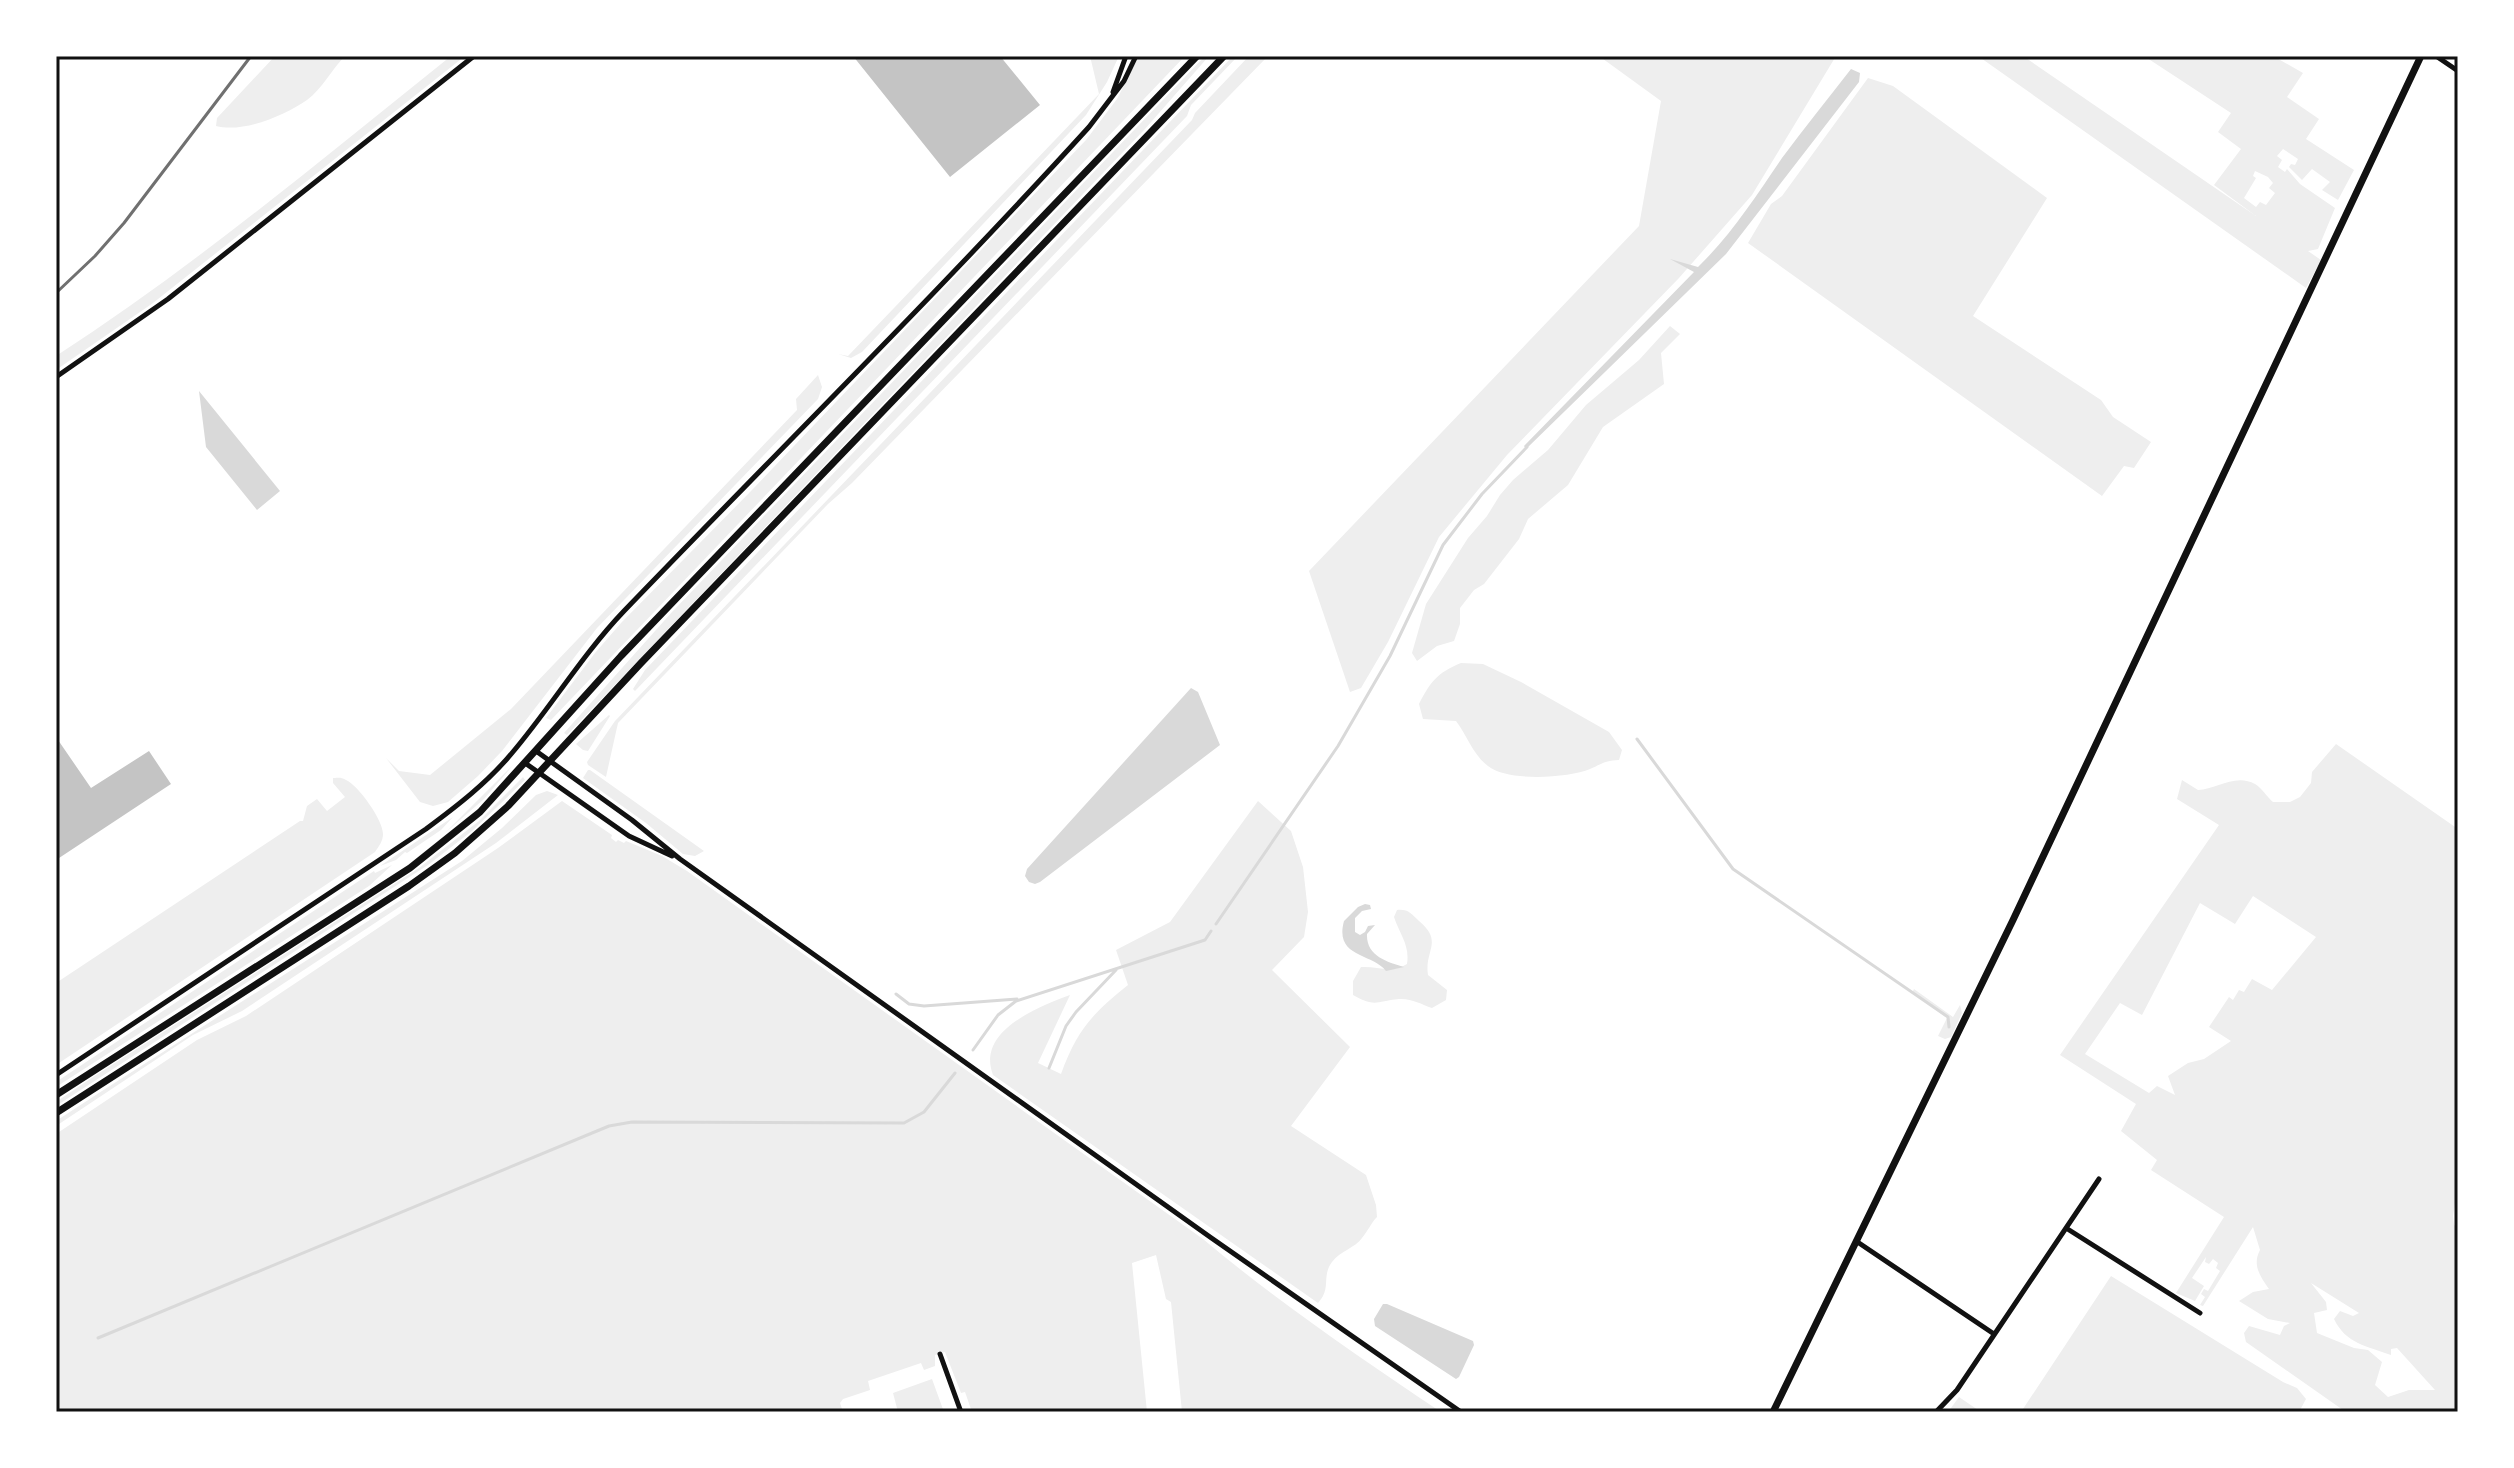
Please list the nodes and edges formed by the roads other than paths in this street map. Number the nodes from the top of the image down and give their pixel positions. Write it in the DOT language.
graph roads {
  1 [pos="474,56"];
  2 [pos="1126,56"];
  3 [pos="1136,56"];
  4 [pos="1197,56"];
  5 [pos="1224,56"];
  6 [pos="2421,56"];
  7 [pos="2436,56"];
  8 [pos="2458,71"];
  9 [pos="1112,94"];
  10 [pos="56,377"];
  11 [pos="535,750"];
  12 [pos="550,762"];
  13 [pos="525,763"];
  14 [pos="539,774"];
  15 [pos="680,859"];
  16 [pos="56,1075"];
  17 [pos="56,1095"];
  18 [pos="56,1113"];
  19 [pos="2099,1179"];
  20 [pos="2065,1228"];
  21 [pos="1856,1241"];
  22 [pos="2200,1313"];
  23 [pos="1994,1334"];
  24 [pos="940,1354"];
  25 [pos="961,1412"];
  26 [pos="1461,1412"];
  27 [pos="1773,1412"];
  28 [pos="1936,1412"];
  1 -- 10 [label="street"];
  2 -- 9 [label="street"];
  3 -- 9 [label="street"];
  4 -- 11 [label="street"];
  5 -- 12 [label="street"];
  6 -- 21 [label="street"];
  7 -- 8 [label="street"];
  9 -- 16 [label="street"];
  11 -- 12 [label="street"];
  11 -- 13 [label="street"];
  12 -- 14 [label="street"];
  12 -- 15 [label="street"];
  13 -- 14 [label="street"];
  13 -- 17 [label="street"];
  14 -- 15 [label="street"];
  14 -- 18 [label="street"];
  15 -- 26 [label="street"];
  19 -- 20 [label="street"];
  20 -- 22 [label="street"];
  20 -- 23 [label="street"];
  21 -- 23 [label="street"];
  21 -- 27 [label="street"];
  23 -- 28 [label="street"];
  24 -- 25 [label="street"];
}
